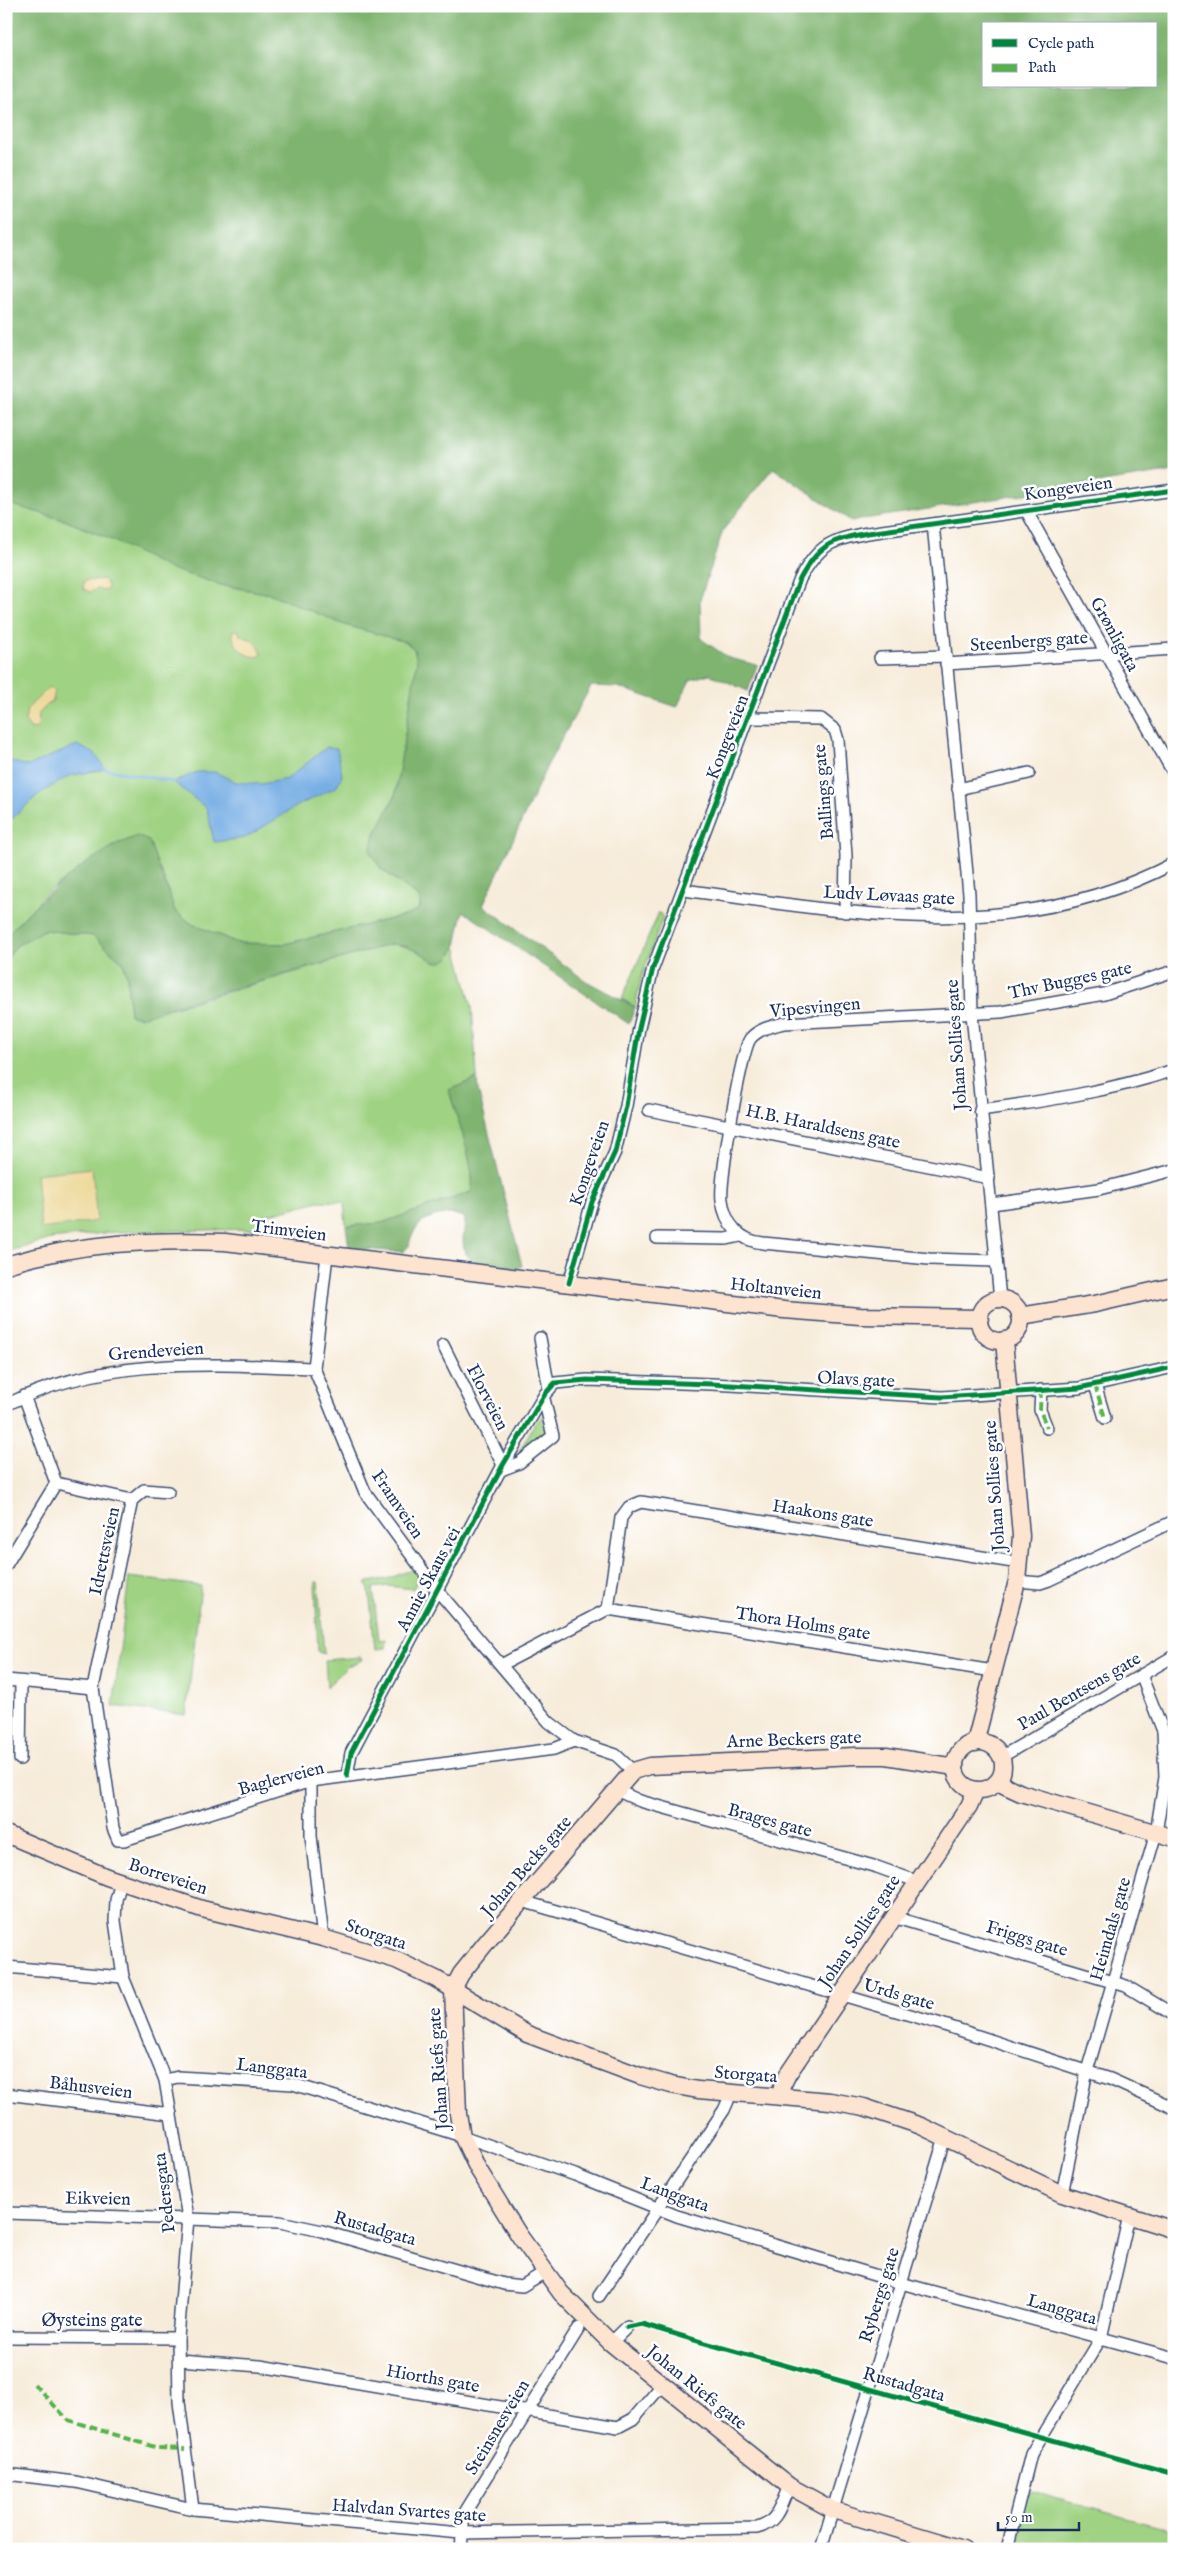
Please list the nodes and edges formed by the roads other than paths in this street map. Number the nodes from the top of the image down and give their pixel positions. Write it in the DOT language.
graph roads {
  1 [pos="1174,490"];
  2 [pos="1027,512"];
  3 [pos="933,524"];
  4 [pos="1174,649"];
  5 [pos="1106,653"];
  6 [pos="880,658"];
  7 [pos="946,660"];
  8 [pos="749,718"];
  9 [pos="1029,774"];
  10 [pos="1174,774"];
  11 [pos="958,788"];
  12 [pos="1174,863"];
  13 [pos="684,890"];
  14 [pos="846,912"];
  15 [pos="969,917"];
  16 [pos="1174,971"];
  17 [pos="972,1014"];
  18 [pos="1174,1070"];
  19 [pos="649,1110"];
  20 [pos="980,1110"];
  21 [pos="730,1125"];
  22 [pos="1174,1170"];
  23 [pos="989,1178"];
  24 [pos="992,1204"];
  25 [pos="740,1236"];
  26 [pos="657,1238"];
  27 [pos="327,1255"];
  28 [pos="996,1261"];
  29 [pos="6,1265"];
  30 [pos="569,1283"];
  31 [pos="1174,1286"];
  32 [pos="1000,1299"];
  33 [pos="1020,1316"];
  34 [pos="980,1318"];
  35 [pos="540,1338"];
  36 [pos="1004,1340"];
  37 [pos="443,1344"];
  38 [pos="314,1368"];
  39 [pos="1174,1368"];
  40 [pos="1095,1385"];
  41 [pos="1041,1390"];
  42 [pos="1008,1393"];
  43 [pos="546,1394"];
  44 [pos="24,1396"];
  45 [pos="6,1405"];
  46 [pos="1106,1418"];
  47 [pos="1047,1428"];
  48 [pos="502,1467"];
  49 [pos="56,1483"];
  50 [pos="168,1492"];
  51 [pos="132,1500"];
  52 [pos="1174,1521"];
  53 [pos="1019,1563"];
  54 [pos="6,1565"];
  55 [pos="1017,1581"];
  56 [pos="437,1590"];
  57 [pos="608,1609"];
  58 [pos="1174,1656"];
  59 [pos="501,1665"];
  60 [pos="993,1672"];
  61 [pos="1141,1676"];
  62 [pos="6,1680"];
  63 [pos="21,1682"];
  64 [pos="93,1688"];
  65 [pos="574,1740"];
  66 [pos="975,1743"];
  67 [pos="1001,1757"];
  68 [pos="20,1759"];
  69 [pos="956,1767"];
  70 [pos="633,1771"];
  71 [pos="347,1776"];
  72 [pos="311,1781"];
  73 [pos="997,1782"];
  74 [pos="616,1790"];
  75 [pos="976,1790"];
  76 [pos="1156,1832"];
  77 [pos="6,1834"];
  78 [pos="1174,1838"];
  79 [pos="118,1840"];
  80 [pos="916,1881"];
  81 [pos="121,1882"];
  82 [pos="522,1901"];
  83 [pos="893,1917"];
  84 [pos="323,1938"];
  85 [pos="6,1967"];
  86 [pos="123,1978"];
  87 [pos="1113,1982"];
  88 [pos="453,1989"];
  89 [pos="840,1995"];
  90 [pos="1174,2015"];
  91 [pos="1088,2071"];
  92 [pos="165,2080"];
  93 [pos="728,2093"];
  94 [pos="6,2094"];
  95 [pos="780,2096"];
  96 [pos="1174,2108"];
  97 [pos="171,2114"];
  98 [pos="462,2136"];
  99 [pos="945,2137"];
  100 [pos="1062,2194"];
  101 [pos="659,2208"];
  102 [pos="6,2213"];
  103 [pos="1129,2216"];
  104 [pos="188,2218"];
  105 [pos="1174,2230"];
  106 [pos="544,2272"];
  107 [pos="901,2282"];
  108 [pos="599,2296"];
  109 [pos="627,2327"];
  110 [pos="578,2328"];
  111 [pos="6,2338"];
  112 [pos="178,2338"];
  113 [pos="1101,2338"];
  114 [pos="611,2343"];
  115 [pos="1174,2358"];
  116 [pos="179,2360"];
  117 [pos="662,2384"];
  118 [pos="526,2411"];
  119 [pos="6,2474"];
  120 [pos="789,2486"];
  121 [pos="193,2509"];
  122 [pos="833,2510"];
  123 [pos="461,2533"];
  124 [pos="461,2549"];
  125 [pos="820,2549"];
  126 [pos="963,2549"];
  127 [pos="1007,2549"];
  1 -- 2 [label="street, Kongeveien"];
  2 -- 3 [label="street, Kongeveien"];
  2 -- 5 [label="street, Grønligata"];
  3 -- 7 [label="street, Johan Sollies gate"];
  3 -- 8 [label="street, Kongeveien"];
  4 -- 5 [label="street, Steenbergs gate"];
  5 -- 7 [label="street, Steenbergs gate"];
  5 -- 10 [label="street, Grønligata"];
  6 -- 7 [label="street"];
  7 -- 11 [label="street, Johan Sollies gate"];
  8 -- 13 [label="street, Kongeveien"];
  8 -- 14 [label="street, Ballings gate"];
  9 -- 11 [label="street"];
  11 -- 15 [label="street, Johan Sollies gate"];
  12 -- 15 [label="street, Ludv Løvaas gate"];
  13 -- 14 [label="street, Ludv Løvaas gate"];
  13 -- 30 [label="street, Kongeveien"];
  14 -- 15 [label="street, Ludv Løvaas gate"];
  15 -- 17 [label="street, Johan Sollies gate"];
  16 -- 17 [label="street, Thv Bugges gate"];
  17 -- 20 [label="street, Johan Sollies gate"];
  17 -- 21 [label="street, Vipesvingen"];
  18 -- 20 [label="street"];
  19 -- 21 [label="street, H.B. Haraldsens gate"];
  20 -- 23 [label="street, Johan Sollies gate"];
  21 -- 23 [label="street, H.B. Haraldsens gate"];
  21 -- 25 [label="street, Vipesvingen"];
  22 -- 24 [label="street"];
  23 -- 24 [label="street, Johan Sollies gate"];
  24 -- 28 [label="street, Johan Sollies gate"];
  25 -- 26 [label="street"];
  25 -- 28 [label="street"];
  27 -- 29 [label="main road, Trimveien"];
  27 -- 30 [label="main road, Trimveien"];
  27 -- 38 [label="street, Framveien"];
  28 -- 32 [label="street, Johan Sollies gate"];
  30 -- 34 [label="main road, Holtanveien"];
  31 -- 33 [label="main road"];
  32 -- 33 [label="main road"];
  32 -- 34 [label="main road"];
  33 -- 36 [label="main road"];
  34 -- 36 [label="main road"];
  35 -- 43 [label="street"];
  36 -- 42 [label="main road, Johan Sollies gate"];
  37 -- 48 [label="street, Florveien"];
  38 -- 44 [label="street, Grendeveien"];
  38 -- 56 [label="street, Framveien"];
  39 -- 40 [label="street, Olavs gate"];
  40 -- 41 [label="street, Olavs gate"];
  40 -- 46 [label="street"];
  41 -- 42 [label="street, Olavs gate"];
  41 -- 47 [label="street"];
  42 -- 43 [label="street, Olavs gate"];
  42 -- 53 [label="main road, Johan Sollies gate"];
  43 -- 48 [label="street, Annie Skaus vei"];
  43 -- 48 [label="street"];
  44 -- 45 [label="street, Grendeveien"];
  44 -- 49 [label="street"];
  48 -- 56 [label="street, Annie Skaus vei"];
  49 -- 51 [label="street, Idrettsveien"];
  49 -- 54 [label="street"];
  50 -- 51 [label="street"];
  51 -- 64 [label="street, Idrettsveien"];
  52 -- 55 [label="street"];
  53 -- 55 [label="main road, Johan Sollies gate"];
  53 -- 57 [label="street, Haakons gate"];
  55 -- 60 [label="main road, Johan Sollies gate"];
  56 -- 59 [label="street, Framveien"];
  56 -- 71 [label="street, Annie Skaus vei"];
  57 -- 59 [label="street"];
  57 -- 60 [label="street, Thora Holms gate"];
  58 -- 61 [label="street, Paul Bentsens gate"];
  59 -- 65 [label="street, Framveien"];
  60 -- 66 [label="main road, Johan Sollies gate"];
  61 -- 67 [label="street, Paul Bentsens gate"];
  61 -- 76 [label="street, Heimdals gate"];
  62 -- 63 [label="street"];
  63 -- 64 [label="street"];
  63 -- 68 [label="street"];
  64 -- 79 [label="street, Idrettsveien"];
  65 -- 70 [label="street, Framveien"];
  65 -- 71 [label="street, Baglerveien"];
  66 -- 67 [label="main road"];
  66 -- 69 [label="main road"];
  67 -- 73 [label="main road"];
  69 -- 70 [label="main road, Arne Beckers gate"];
  69 -- 75 [label="main road"];
  70 -- 74 [label="main road, Johan Becks gate"];
  71 -- 72 [label="street, Baglerveien"];
  72 -- 79 [label="street, Baglerveien"];
  72 -- 84 [label="street"];
  73 -- 75 [label="main road"];
  73 -- 76 [label="main road"];
  74 -- 80 [label="street, Brages gate"];
  74 -- 82 [label="main road, Johan Becks gate"];
  75 -- 80 [label="main road, Johan Sollies gate"];
  76 -- 78 [label="main road"];
  76 -- 87 [label="street, Heimdals gate"];
  77 -- 81 [label="main road, Borreveien"];
  80 -- 83 [label="main road, Johan Sollies gate"];
  81 -- 84 [label="main road, Borreveien"];
  81 -- 86 [label="street, Pedersgata"];
  82 -- 88 [label="main road, Johan Becks gate"];
  82 -- 89 [label="street, Urds gate"];
  83 -- 87 [label="street, Friggs gate"];
  83 -- 89 [label="main road, Johan Sollies gate"];
  84 -- 88 [label="main road, Storgata"];
  85 -- 86 [label="street"];
  86 -- 92 [label="street, Pedersgata"];
  87 -- 90 [label="street, Friggs gate"];
  87 -- 91 [label="street, Heimdals gate"];
  88 -- 93 [label="main road, Storgata"];
  88 -- 98 [label="main road, Johan Riefs gate"];
  89 -- 91 [label="street, Urds gate"];
  89 -- 95 [label="main road, Johan Sollies gate"];
  91 -- 96 [label="street, Urds gate"];
  91 -- 100 [label="street, Heimdals gate"];
  92 -- 97 [label="street, Pedersgata"];
  92 -- 98 [label="street, Langgata"];
  93 -- 95 [label="main road, Storgata"];
  93 -- 101 [label="street"];
  94 -- 97 [label="street, Båhusveien"];
  95 -- 99 [label="main road, Storgata"];
  97 -- 104 [label="street, Pedersgata"];
  98 -- 101 [label="street, Langgata"];
  98 -- 106 [label="main road, Johan Riefs gate"];
  99 -- 100 [label="main road, Storgata"];
  99 -- 107 [label="street, Rybergs gate"];
  100 -- 103 [label="main road, Storgata"];
  101 -- 107 [label="street, Langgata"];
  101 -- 108 [label="street"];
  102 -- 104 [label="street, Eikveien"];
  103 -- 105 [label="main road, Storgata"];
  103 -- 113 [label="street"];
  104 -- 106 [label="street, Rustadgata"];
  104 -- 112 [label="street, Pedersgata"];
  106 -- 114 [label="main road, Johan Riefs gate"];
  107 -- 113 [label="street, Langgata"];
  107 -- 122 [label="street, Rybergs gate"];
  109 -- 114 [label="street"];
  110 -- 118 [label="street, Steinsnesveien"];
  111 -- 112 [label="street, Øysteins gate"];
  112 -- 116 [label="street, Pedersgata"];
  113 -- 115 [label="street, Langgata"];
  113 -- 127 [label="street"];
  114 -- 117 [label="main road, Johan Riefs gate"];
  116 -- 118 [label="street, Hiorths gate"];
  116 -- 121 [label="street, Pedersgata"];
  117 -- 118 [label="street, Hiorths gate"];
  117 -- 120 [label="main road, Johan Riefs gate"];
  118 -- 123 [label="street, Steinsnesveien"];
  119 -- 121 [label="street, Halvdan Svartes gate"];
  120 -- 122 [label="main road, Johan Riefs gate"];
  120 -- 123 [label="street, Halvdan Svartes gate"];
  121 -- 123 [label="street, Halvdan Svartes gate"];
  122 -- 125 [label="street, Rybergs gate"];
  122 -- 126 [label="main road, Johan Riefs gate"];
  123 -- 124 [label="street, Steinsnesveien"];
}
